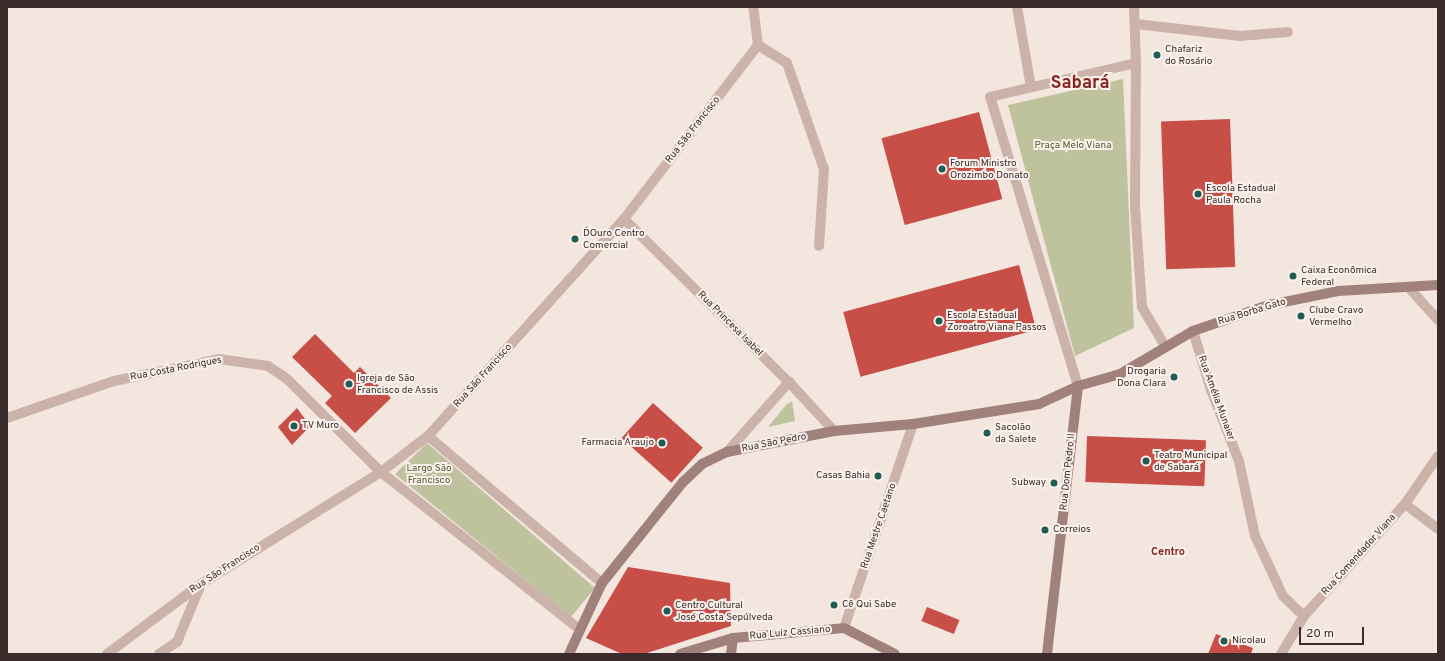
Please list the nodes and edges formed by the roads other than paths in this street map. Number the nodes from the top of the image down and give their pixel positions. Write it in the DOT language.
graph roads {
  1 [pos="753,7"];
  2 [pos="1017,7"];
  3 [pos="1134,7"];
  4 [pos="1136,24"];
  5 [pos="1288,32"];
  6 [pos="758,46"];
  7 [pos="1136,63"];
  8 [pos="1031,87"];
  9 [pos="624,219"];
  10 [pos="819,246"];
  11 [pos="1438,285"];
  12 [pos="1410,289"];
  13 [pos="1438,320"];
  14 [pos="1193,331"];
  15 [pos="1165,346"];
  16 [pos="789,382"];
  17 [pos="1078,386"];
  18 [pos="7,418"];
  19 [pos="913,424"];
  20 [pos="834,431"];
  21 [pos="428,436"];
  22 [pos="727,452"];
  23 [pos="1438,456"];
  24 [pos="381,472"];
  25 [pos="1405,504"];
  26 [pos="1438,529"];
  27 [pos="602,583"];
  28 [pos="201,584"];
  29 [pos="1304,616"];
  30 [pos="844,628"];
  31 [pos="579,629"];
  32 [pos="734,638"];
  33 [pos="107,654"];
  34 [pos="159,654"];
  35 [pos="569,654"];
  36 [pos="680,654"];
  37 [pos="731,654"];
  38 [pos="895,654"];
  39 [pos="1047,654"];
  40 [pos="1281,654"];
  1 -- 6 [label="street"];
  2 -- 8 [label="street"];
  3 -- 4 [label="street"];
  4 -- 5 [label="street"];
  4 -- 7 [label="street"];
  6 -- 9 [label="street, Rua São Francisco"];
  6 -- 10 [label="street"];
  7 -- 8 [label="street"];
  7 -- 15 [label="street"];
  8 -- 17 [label="street"];
  9 -- 16 [label="street, Rua Princesa Isabel"];
  9 -- 21 [label="street, Rua São Francisco"];
  11 -- 12 [label="main road, Rua Borba Gato"];
  12 -- 13 [label="street"];
  12 -- 14 [label="main road, Rua Borba Gato"];
  14 -- 15 [label="main road, Rua Borba Gato"];
  14 -- 29 [label="street, Rua Amélia Munaier"];
  15 -- 17 [label="main road"];
  16 -- 20 [label="street, Rua Princesa Isabel"];
  16 -- 22 [label="street"];
  17 -- 19 [label="main road, Rua São Pedro"];
  17 -- 39 [label="main road, Rua Dom Pedro II"];
  18 -- 24 [label="street, Rua Costa Rodrigues"];
  19 -- 20 [label="main road, Rua São Pedro"];
  19 -- 30 [label="street, Rua Mestre Caetano"];
  20 -- 22 [label="main road, Rua São Pedro"];
  21 -- 24 [label="street, Rua São Francisco"];
  21 -- 27 [label="street"];
  22 -- 27 [label="main road, Rua São Pedro"];
  23 -- 25 [label="street, Rua Comendador Viana"];
  24 -- 28 [label="street, Rua São Francisco"];
  24 -- 31 [label="street"];
  25 -- 26 [label="street"];
  25 -- 29 [label="street, Rua Comendador Viana"];
  27 -- 31 [label="main road, Rua São Pedro"];
  28 -- 33 [label="street, Rua São Francisco"];
  28 -- 34 [label="street"];
  29 -- 40 [label="street, Rua Comendador Viana"];
  30 -- 32 [label="main road, Rua Luiz Cassiano"];
  30 -- 38 [label="main road, Rua Luiz Cassiano"];
  31 -- 35 [label="main road, Rua São Pedro"];
  32 -- 36 [label="main road, Rua Luiz Cassiano"];
  32 -- 37 [label="main road"];
}
